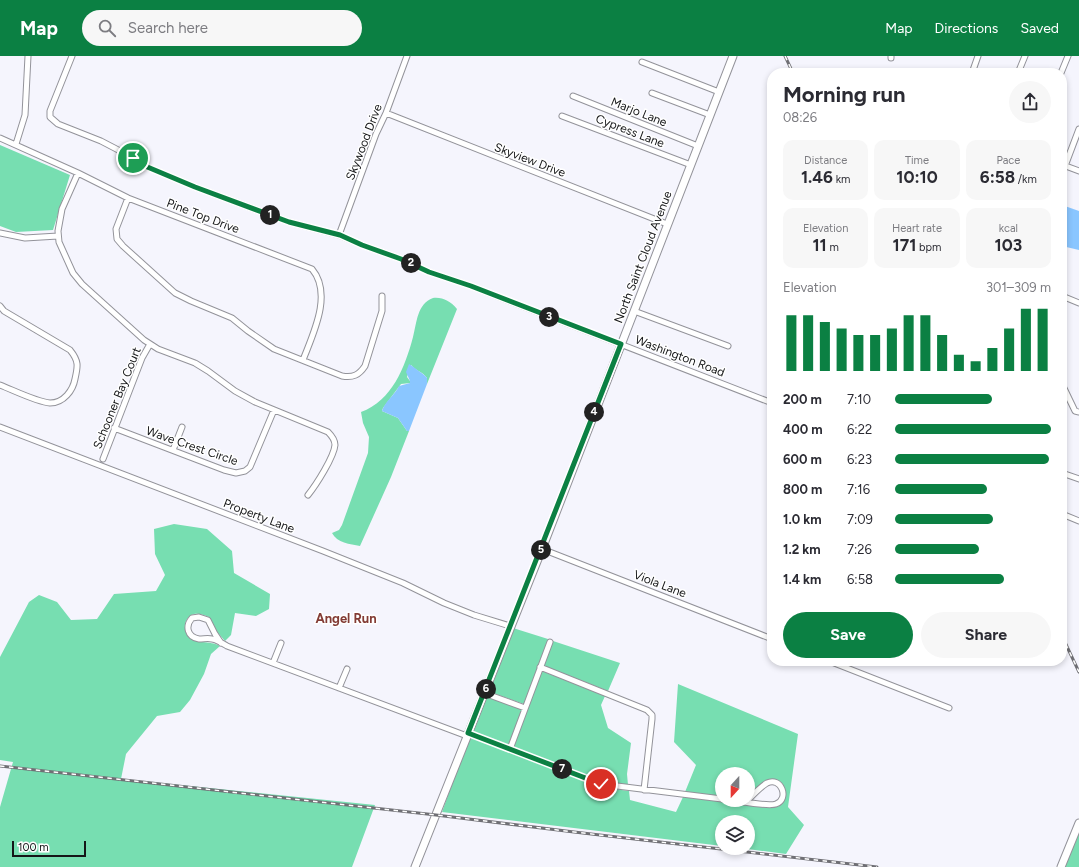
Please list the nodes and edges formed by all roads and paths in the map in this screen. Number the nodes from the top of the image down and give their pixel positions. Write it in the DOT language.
graph roads {
  1 [pos="28,56"];
  2 [pos="72,56"];
  3 [pos="407,56"];
  4 [pos="733,56"];
  5 [pos="978,56"];
  6 [pos="1025,56"];
  7 [pos="1068,56"];
  8 [pos="642,62"];
  9 [pos="974,68"];
  10 [pos="1020,68"];
  11 [pos="1063,68"];
  12 [pos="720,92"];
  13 [pos="652,93"];
  14 [pos="573,96"];
  15 [pos="386,113"];
  16 [pos="710,115"];
  17 [pos="562,116"];
  18 [pos="1079,129"];
  19 [pos="0,138"];
  20 [pos="16,144"];
  21 [pos="698,146"];
  22 [pos="1067,158"];
  23 [pos="691,165"];
  24 [pos="1067,166"];
  25 [pos="1079,171"];
  26 [pos="78,172"];
  27 [pos="128,198"];
  28 [pos="667,224"];
  29 [pos="0,233"];
  30 [pos="340,235"];
  31 [pos="58,236"];
  32 [pos="382,296"];
  33 [pos="1067,298"];
  34 [pos="1079,303"];
  35 [pos="0,306"];
  36 [pos="634,311"];
  37 [pos="150,344"];
  38 [pos="621,344"];
  39 [pos="728,346"];
  40 [pos="303,360"];
  41 [pos="0,385"];
  42 [pos="1067,394"];
  43 [pos="767,400"];
  44 [pos="274,410"];
  45 [pos="1079,412"];
  46 [pos="0,427"];
  47 [pos="182,427"];
  48 [pos="114,428"];
  49 [pos="172,450"];
  50 [pos="103,459"];
  51 [pos="1067,475"];
  52 [pos="1079,479"];
  53 [pos="308,495"];
  54 [pos="1067,516"];
  55 [pos="1079,521"];
  56 [pos="542,549"];
  57 [pos="510,626"];
  58 [pos="767,637"];
  59 [pos="222,642"];
  60 [pos="550,642"];
  61 [pos="281,643"];
  62 [pos="273,663"];
  63 [pos="842,666"];
  64 [pos="347,668"];
  65 [pos="540,668"];
  66 [pos="339,688"];
  67 [pos="484,693"];
  68 [pos="525,708"];
  69 [pos="949,708"];
  70 [pos="468,734"];
  71 [pos="510,749"];
  72 [pos="644,790"];
  73 [pos="715,798"];
  74 [pos="746,802"];
  75 [pos="1079,823"];
  76 [pos="415,867"];
  77 [pos="1061,867"];
  1 -- 20 [label="street"];
  2 -- 30 [label="street, Washington Road"];
  3 -- 15 [label="street, Skywood Drive"];
  4 -- 12 [label="street, North Saint Cloud Avenue"];
  5 -- 9 [label="street"];
  6 -- 10 [label="street"];
  7 -- 11 [label="street"];
  8 -- 12 [label="street"];
  12 -- 16 [label="street, North Saint Cloud Avenue"];
  13 -- 16 [label="street"];
  14 -- 21 [label="street, Marjo Lane"];
  15 -- 28 [label="street, Skyview Drive"];
  15 -- 30 [label="street, Skywood Drive"];
  16 -- 21 [label="street, North Saint Cloud Avenue"];
  17 -- 23 [label="street, Cypress Lane"];
  18 -- 22 [label="street"];
  19 -- 20 [label="street, Pine Top Drive"];
  20 -- 26 [label="street, Pine Top Drive"];
  21 -- 23 [label="street, North Saint Cloud Avenue"];
  23 -- 28 [label="street, North Saint Cloud Avenue"];
  24 -- 25 [label="street"];
  26 -- 27 [label="street, Pine Top Drive"];
  26 -- 31 [label="street"];
  27 -- 40 [label="street"];
  27 -- 40 [label="street, Pine Top Drive"];
  28 -- 36 [label="street, North Saint Cloud Avenue"];
  29 -- 31 [label="street"];
  30 -- 38 [label="street, Washington Road"];
  31 -- 37 [label="street"];
  32 -- 40 [label="street"];
  33 -- 34 [label="street"];
  35 -- 41 [label="street"];
  36 -- 38 [label="street, North Saint Cloud Avenue"];
  36 -- 39 [label="street"];
  37 -- 44 [label="street"];
  37 -- 48 [label="street, Schooner Bay Court"];
  38 -- 43 [label="street, Washington Road"];
  38 -- 56 [label="street, North Saint Cloud Avenue"];
  42 -- 45 [label="street"];
  44 -- 49 [label="street, Wave Crest Circle"];
  44 -- 53 [label="street"];
  46 -- 57 [label="street, Property Lane"];
  47 -- 49 [label="street"];
  48 -- 49 [label="street, Wave Crest Circle"];
  48 -- 50 [label="street, Schooner Bay Court"];
  51 -- 52 [label="street"];
  54 -- 55 [label="street"];
  56 -- 57 [label="street, North Saint Cloud Avenue"];
  56 -- 58 [label="street, Viola Lane"];
  57 -- 67 [label="street, North Saint Cloud Avenue"];
  59 -- 59 [label="street"];
  59 -- 62 [label="street"];
  60 -- 65 [label="street"];
  61 -- 62 [label="street"];
  62 -- 66 [label="street"];
  63 -- 69 [label="street"];
  64 -- 66 [label="street"];
  65 -- 68 [label="street"];
  65 -- 72 [label="street"];
  66 -- 70 [label="street"];
  67 -- 68 [label="street"];
  67 -- 70 [label="street, North Saint Cloud Avenue"];
  68 -- 71 [label="street"];
  70 -- 71 [label="street"];
  70 -- 76 [label="street, North Saint Cloud Avenue"];
  71 -- 72 [label="street"];
  72 -- 73 [label="street"];
  74 -- 74 [label="street"];
  75 -- 77 [label="street"];
}
